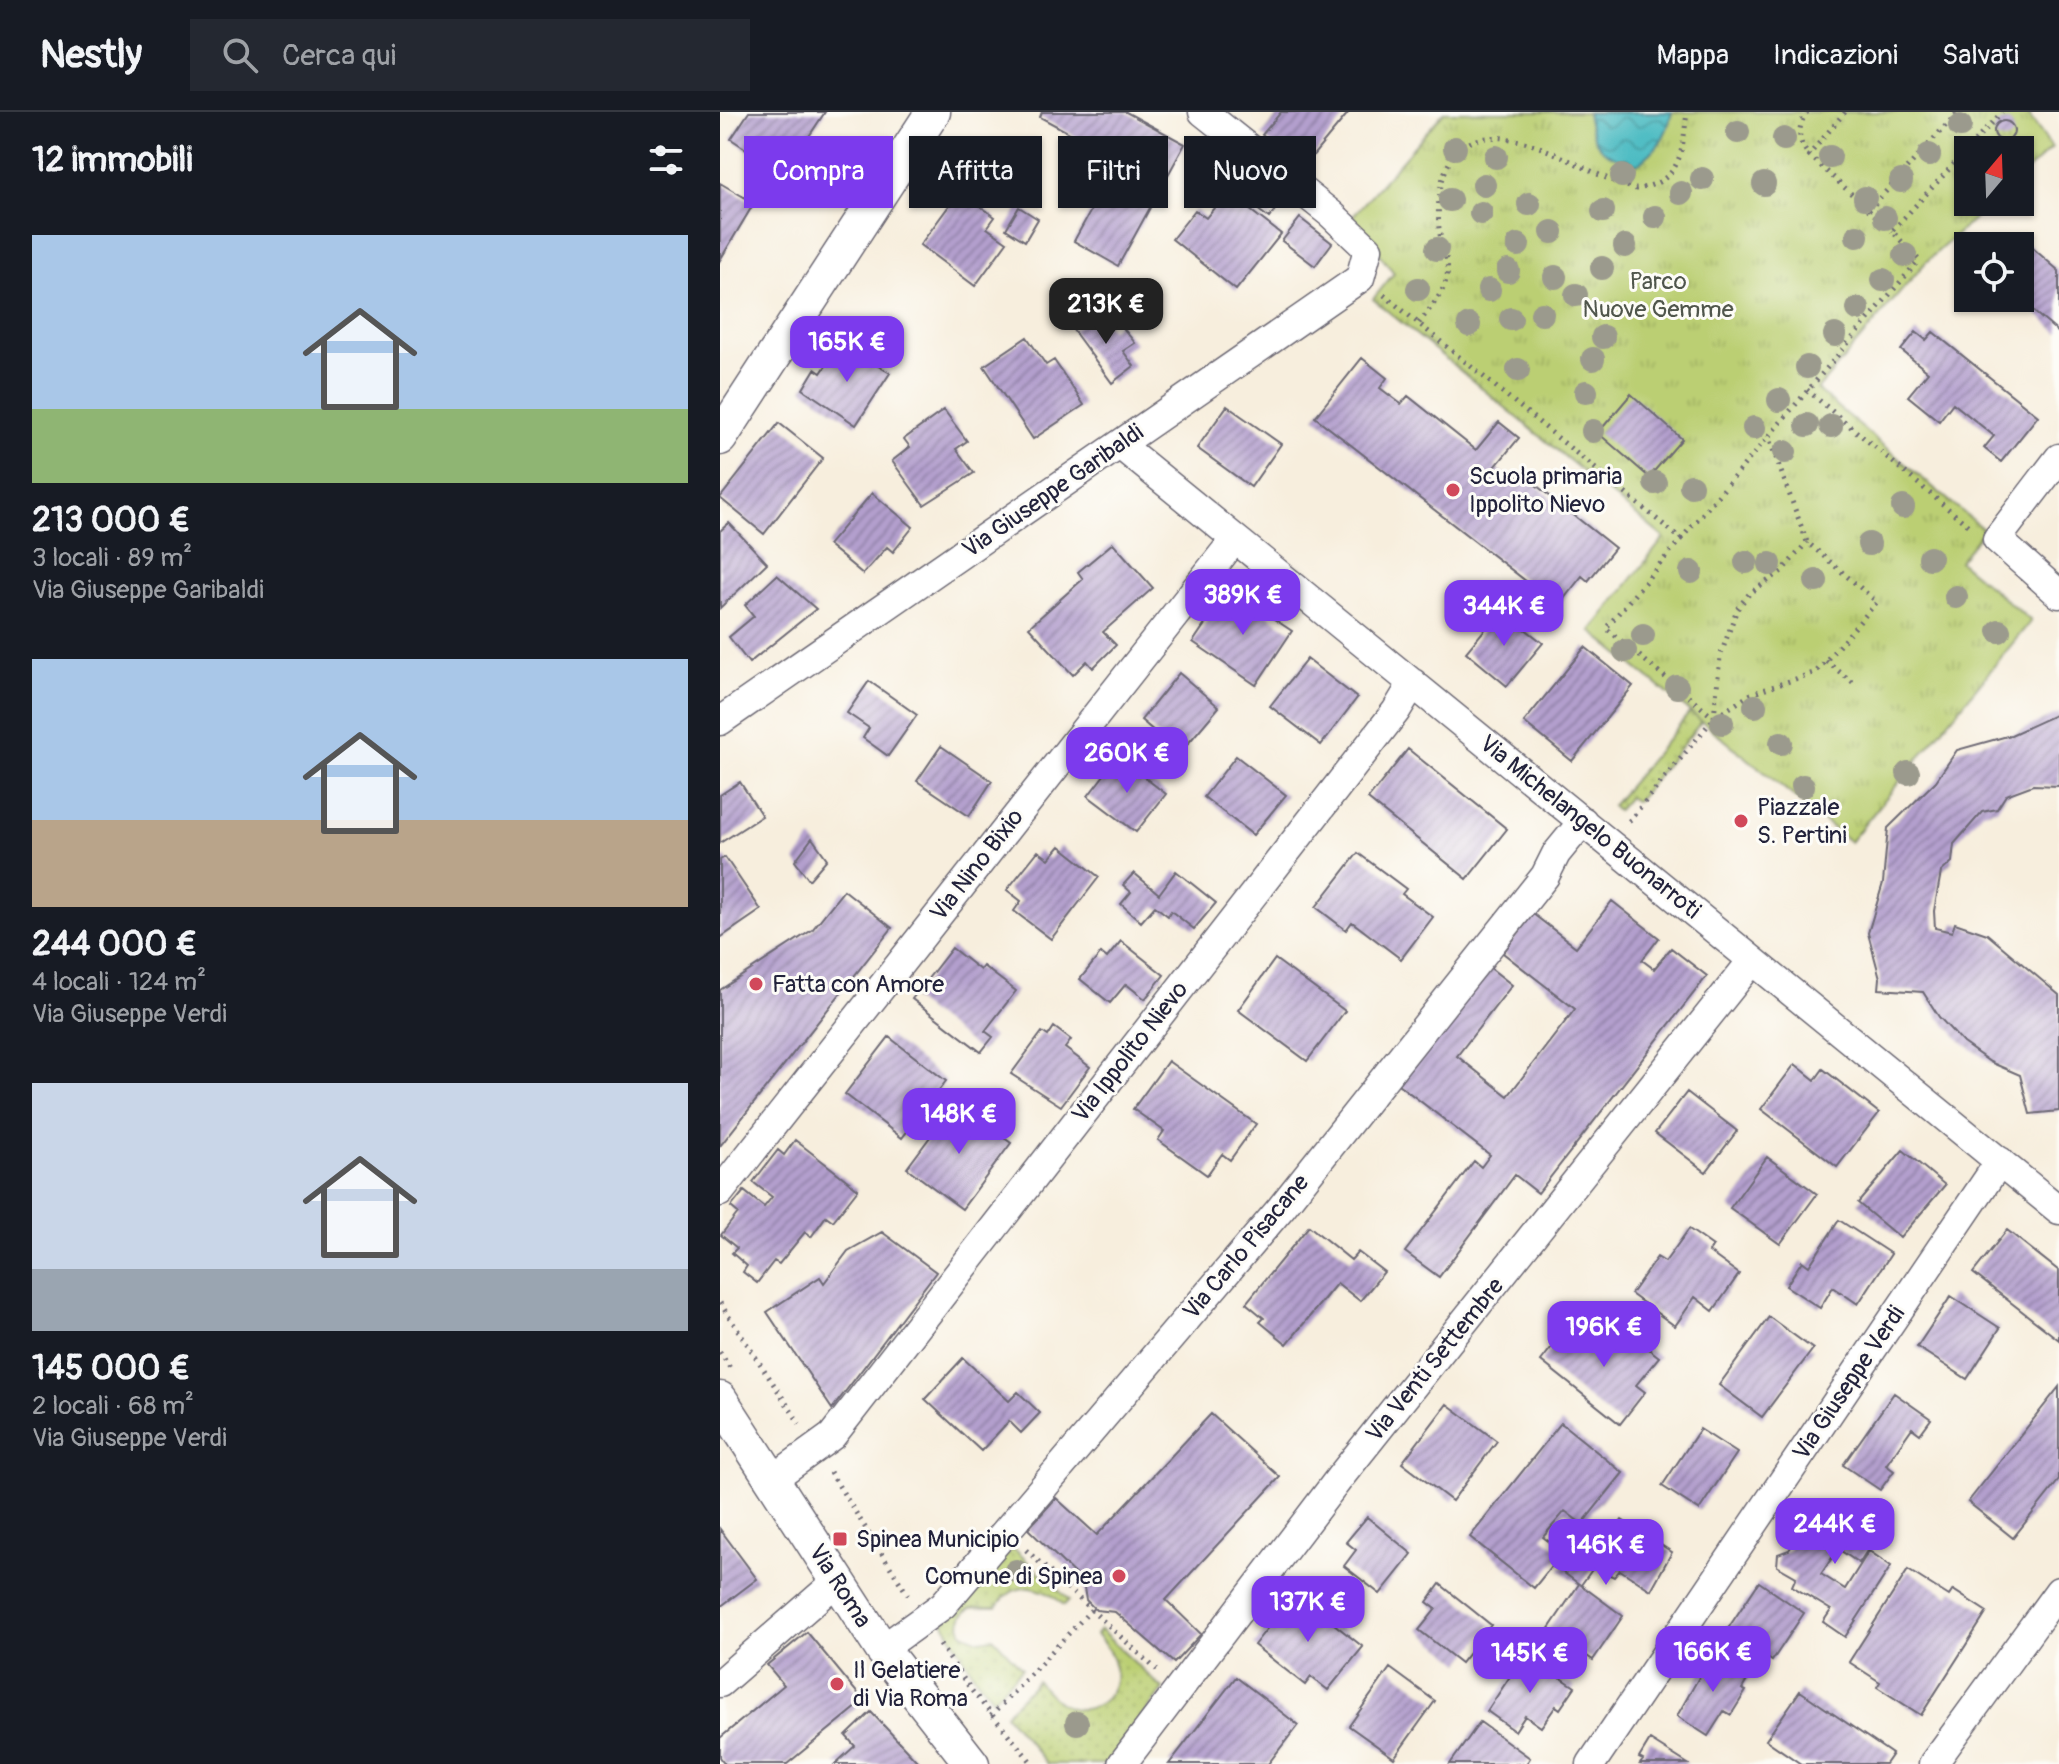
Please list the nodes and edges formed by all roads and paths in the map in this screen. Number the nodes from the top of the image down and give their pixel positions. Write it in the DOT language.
graph roads {
  1 [pos="933,112"];
  2 [pos="1203,112"];
  3 [pos="1687,112"];
  4 [pos="1807,112"];
  5 [pos="1845,112"];
  6 [pos="1958,112"];
  7 [pos="2002,112"];
  8 [pos="1809,155"];
  9 [pos="1869,210"];
  10 [pos="1892,231"];
  11 [pos="1360,278"];
  12 [pos="1419,323"];
  13 [pos="1807,390"];
  14 [pos="1768,436"];
  15 [pos="720,438"];
  16 [pos="1120,445"];
  17 [pos="2059,458"];
  18 [pos="1979,535"];
  19 [pos="1235,539"];
  20 [pos="1681,539"];
  21 [pos="1807,542"];
  22 [pos="2059,594"];
  23 [pos="1826,661"];
  24 [pos="1413,683"];
  25 [pos="1855,684"];
  26 [pos="1714,718"];
  27 [pos="720,721"];
  28 [pos="1583,821"];
  29 [pos="1625,825"];
  30 [pos="1752,961"];
  31 [pos="2000,1161"];
  32 [pos="720,1192"];
  33 [pos="2059,1210"];
  34 [pos="720,1303"];
  35 [pos="720,1399"];
  36 [pos="803,1429"];
  37 [pos="829,1471"];
  38 [pos="771,1480"];
  39 [pos="1005,1530"];
  40 [pos="836,1582"];
  41 [pos="2059,1591"];
  42 [pos="913,1603"];
  43 [pos="1091,1610"];
  44 [pos="932,1634"];
  45 [pos="882,1649"];
  46 [pos="1158,1672"];
  47 [pos="730,1673"];
  48 [pos="991,1716"];
  49 [pos="972,1764"];
  50 [pos="1033,1764"];
  51 [pos="1122,1764"];
  52 [pos="1591,1764"];
  53 [pos="1933,1764"];
  1 -- 15 [label="street"];
  2 -- 11 [label="street"];
  3 -- 12 [label="path"];
  4 -- 8 [label="path"];
  5 -- 8 [label="path"];
  6 -- 9 [label="path"];
  7 -- 10 [label="path"];
  8 -- 9 [label="path"];
  9 -- 10 [label="path"];
  10 -- 13 [label="path"];
  11 -- 12 [label="path"];
  11 -- 16 [label="street, Via Giuseppe Garibaldi"];
  12 -- 20 [label="path"];
  13 -- 14 [label="path"];
  13 -- 18 [label="path"];
  14 -- 20 [label="path"];
  14 -- 21 [label="path"];
  16 -- 19 [label="street, Via Michelangelo Buonarroti"];
  16 -- 27 [label="street, Via Giuseppe Garibaldi"];
  17 -- 22 [label="street"];
  19 -- 24 [label="street, Via Michelangelo Buonarroti"];
  19 -- 32 [label="street, Via Nino Bixio"];
  20 -- 26 [label="path"];
  21 -- 23 [label="path"];
  21 -- 26 [label="path"];
  23 -- 25 [label="path"];
  23 -- 26 [label="path"];
  24 -- 28 [label="street, Via Michelangelo Buonarroti"];
  24 -- 38 [label="street, Via Ippolito Nievo"];
  26 -- 29 [label="path"];
  28 -- 30 [label="street, Via Michelangelo Buonarroti"];
  28 -- 39 [label="street, Via Carlo Pisacane"];
  30 -- 31 [label="street, Via Michelangelo Buonarroti"];
  30 -- 51 [label="street, Via Venti Settembre"];
  31 -- 33 [label="street, Via Michelangelo Buonarroti"];
  31 -- 52 [label="street, Via Giuseppe Verdi"];
  34 -- 36 [label="path"];
  35 -- 38 [label="street, Via Roma"];
  37 -- 42 [label="path"];
  38 -- 40 [label="street, Via Roma"];
  39 -- 43 [label="path"];
  39 -- 45 [label="street, Via Carlo Pisacane"];
  40 -- 45 [label="street, Via Roma"];
  40 -- 47 [label="street"];
  41 -- 53 [label="street"];
  43 -- 46 [label="path"];
  43 -- 48 [label="path"];
  44 -- 48 [label="path"];
  45 -- 49 [label="street, Via Roma"];
  48 -- 50 [label="path"];
}
